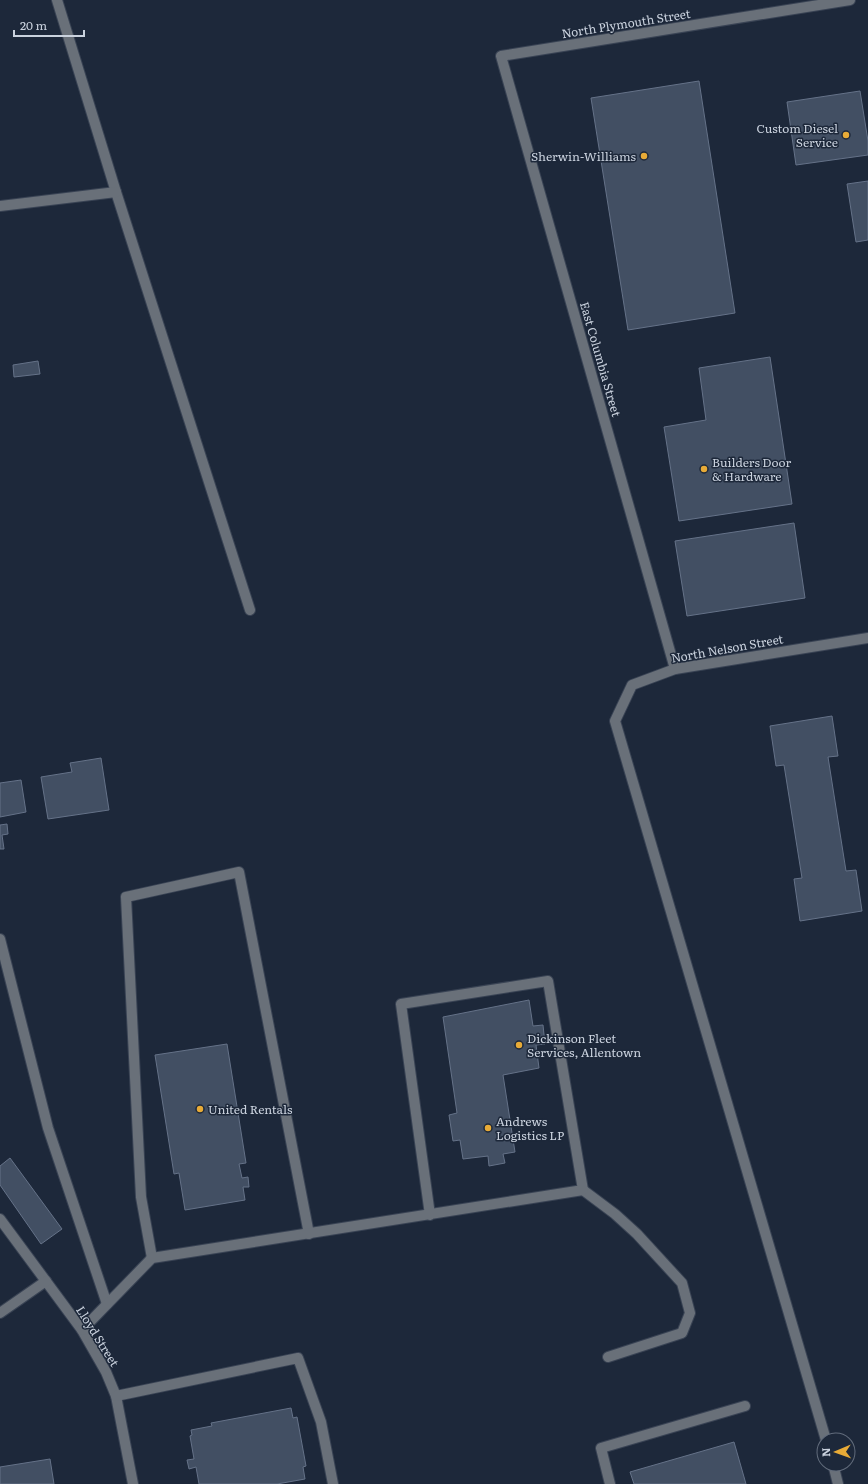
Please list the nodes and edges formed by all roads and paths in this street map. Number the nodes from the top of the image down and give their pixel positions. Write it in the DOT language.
graph roads {
  1 [pos="57,0"];
  2 [pos="850,0"];
  3 [pos="501,56"];
  4 [pos="116,192"];
  5 [pos="0,206"];
  6 [pos="250,610"];
  7 [pos="868,638"];
  8 [pos="675,669"];
  9 [pos="0,939"];
  10 [pos="583,1190"];
  11 [pos="430,1215"];
  12 [pos="0,1219"];
  13 [pos="309,1234"];
  14 [pos="152,1258"];
  15 [pos="46,1281"];
  16 [pos="107,1304"];
  17 [pos="1,1311"];
  18 [pos="82,1330"];
  19 [pos="608,1357"];
  20 [pos="116,1396"];
  21 [pos="745,1406"];
  22 [pos="824,1432"];
  23 [pos="835,1472"];
  24 [pos="133,1484"];
  25 [pos="333,1484"];
  26 [pos="610,1484"];
  27 [pos="838,1484"];
  1 -- 4 [label="street"];
  2 -- 3 [label="street, North Plymouth Street"];
  3 -- 8 [label="street, East Columbia Street"];
  4 -- 5 [label="street"];
  4 -- 6 [label="street"];
  7 -- 8 [label="street, North Nelson Street"];
  8 -- 22 [label="street, North Nelson Street"];
  9 -- 16 [label="street"];
  10 -- 11 [label="street"];
  10 -- 11 [label="street"];
  10 -- 19 [label="street"];
  11 -- 13 [label="street"];
  12 -- 15 [label="street, Lloyd Street"];
  13 -- 14 [label="street"];
  13 -- 14 [label="street"];
  14 -- 16 [label="street"];
  15 -- 17 [label="street"];
  15 -- 18 [label="street, Lloyd Street"];
  16 -- 18 [label="street"];
  18 -- 20 [label="street, Lloyd Street"];
  20 -- 24 [label="street, Lloyd Street"];
  20 -- 25 [label="street"];
  21 -- 26 [label="street"];
  23 -- 27 [label="street"];
}
